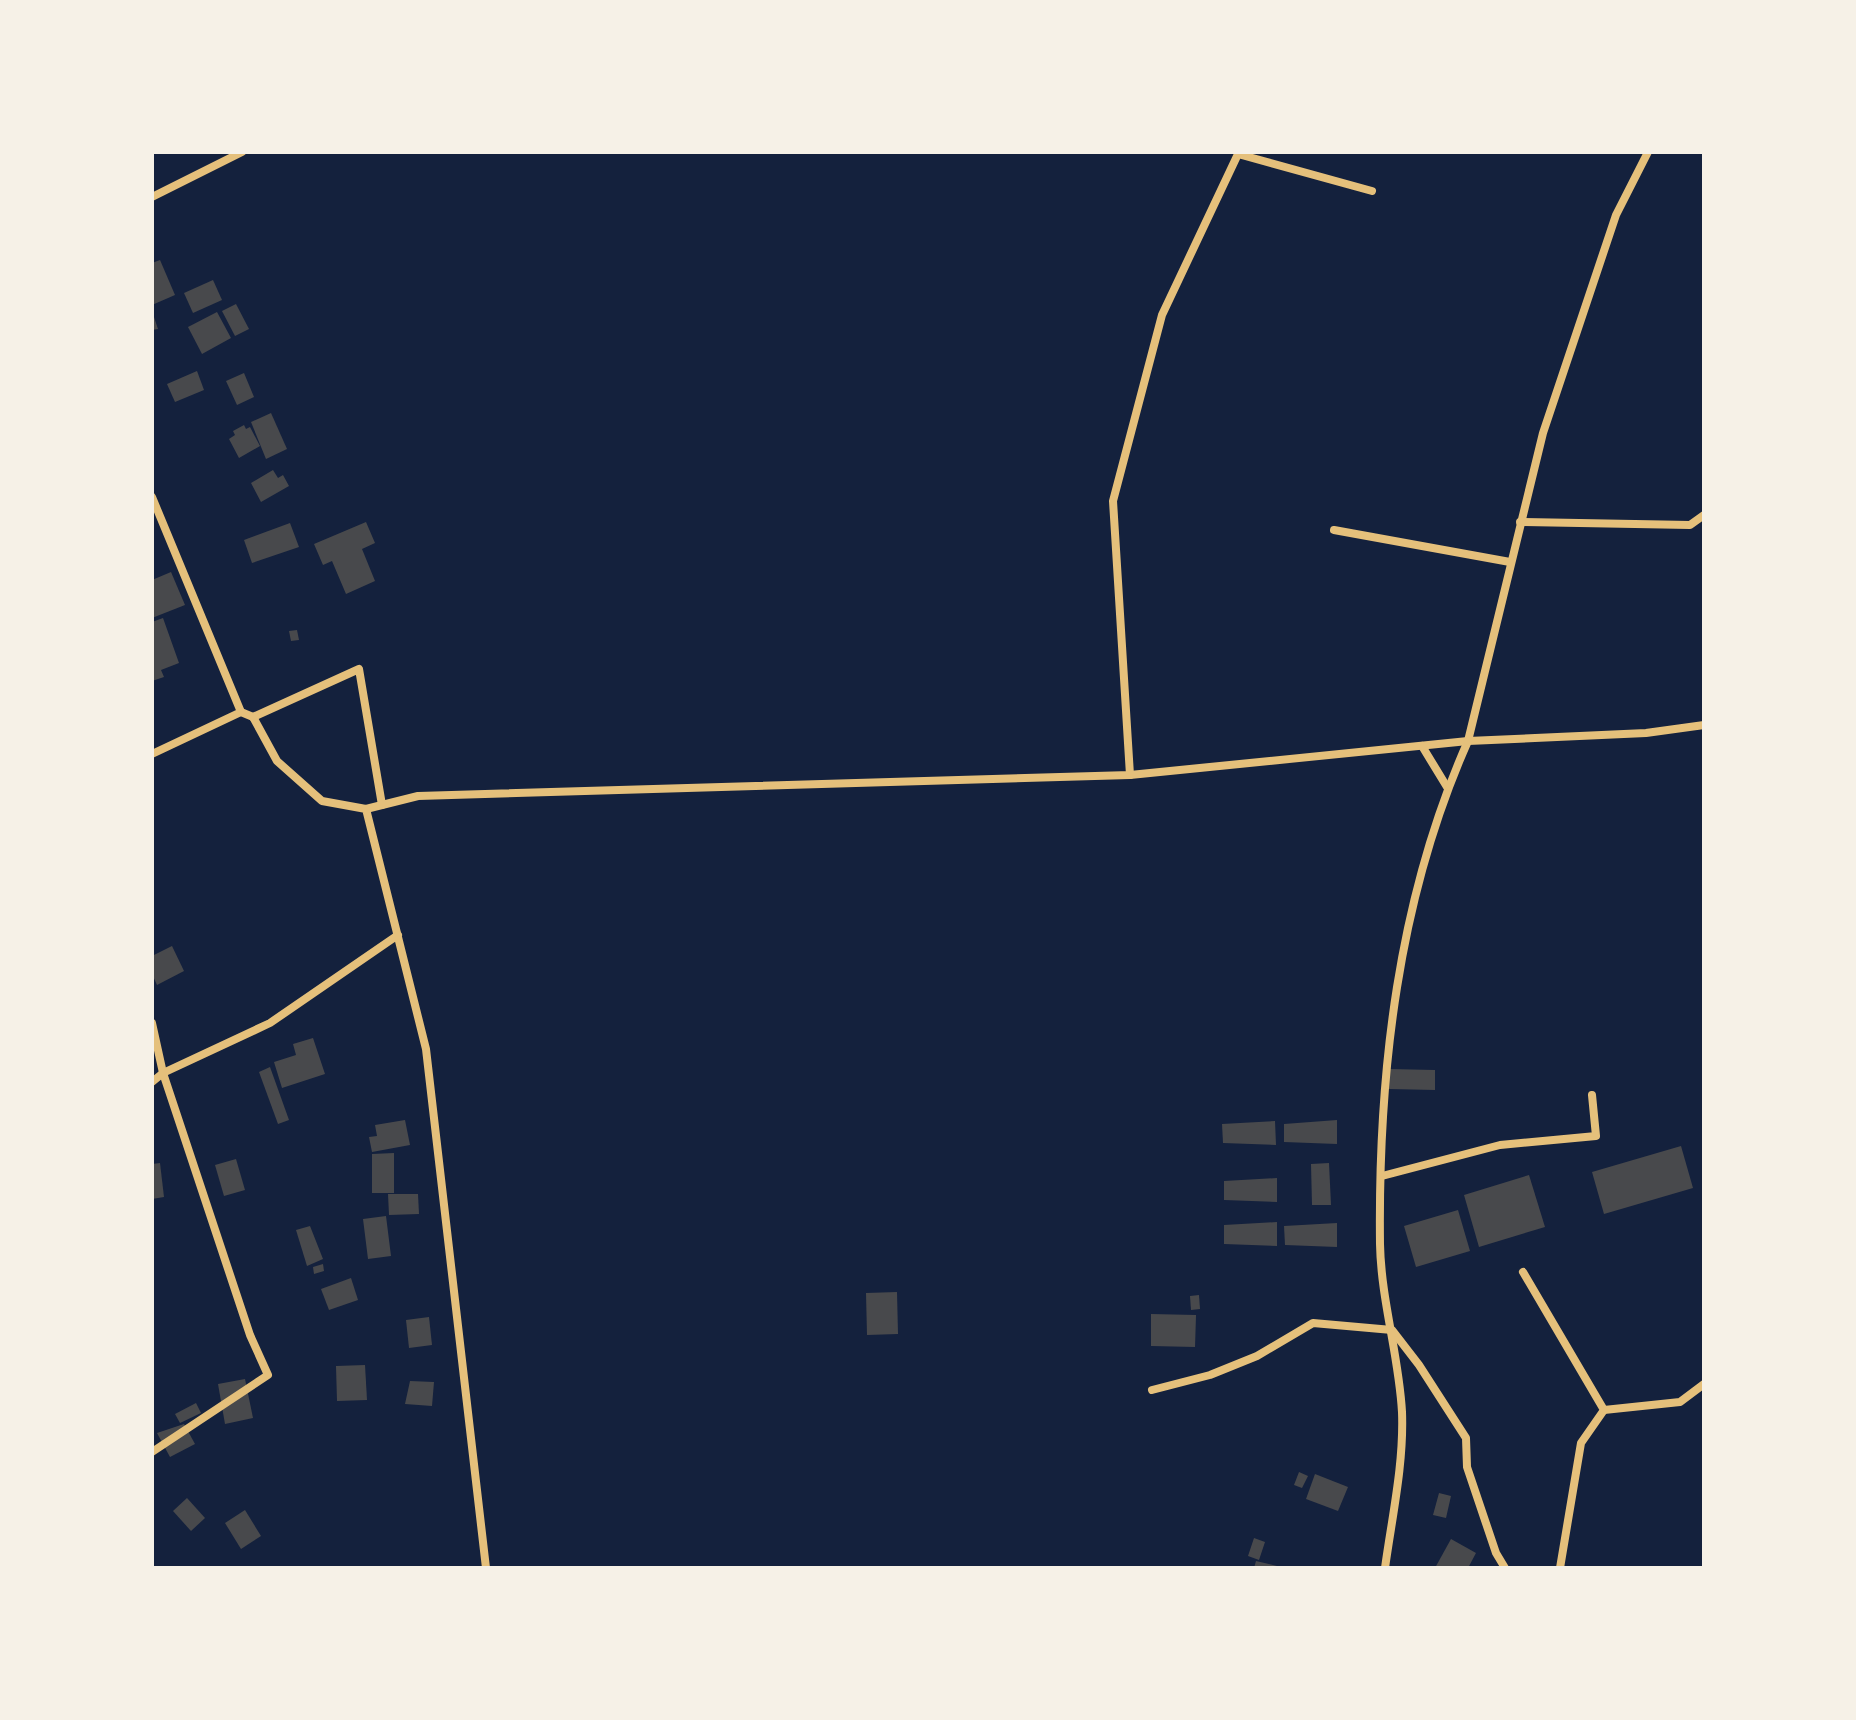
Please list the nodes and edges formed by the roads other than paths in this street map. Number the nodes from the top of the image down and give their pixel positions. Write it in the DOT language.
graph roads {
  1 [pos="242,152"];
  2 [pos="1648,152"];
  3 [pos="1372,191"];
  4 [pos="152,197"];
  5 [pos="152,497"];
  6 [pos="1704,515"];
  7 [pos="1520,522"];
  8 [pos="1334,530"];
  9 [pos="1510,562"];
  10 [pos="241,712"];
  11 [pos="253,717"];
  12 [pos="1704,725"];
  13 [pos="1468,741"];
  14 [pos="1422,746"];
  15 [pos="152,754"];
  16 [pos="1130,775"];
  17 [pos="1447,787"];
  18 [pos="382,805"];
  19 [pos="366,809"];
  20 [pos="398,935"];
  21 [pos="152,1023"];
  22 [pos="163,1073"];
  23 [pos="152,1082"];
  24 [pos="1592,1095"];
  25 [pos="1382,1176"];
  26 [pos="1523,1272"];
  27 [pos="1392,1330"];
  28 [pos="1704,1384"];
  29 [pos="1152,1390"];
  30 [pos="1604,1410"];
  31 [pos="152,1452"];
  32 [pos="486,1568"];
  33 [pos="1385,1568"];
  34 [pos="1505,1568"];
  35 [pos="1560,1568"];
  1 -- 4 [label="street"];
  2 -- 7 [label="street"];
  3 -- 16 [label="street"];
  5 -- 10 [label="street"];
  6 -- 7 [label="street"];
  7 -- 9 [label="street"];
  8 -- 9 [label="street"];
  9 -- 13 [label="street"];
  10 -- 11 [label="street"];
  10 -- 15 [label="street"];
  11 -- 18 [label="street"];
  11 -- 19 [label="street"];
  12 -- 13 [label="street"];
  13 -- 14 [label="street"];
  13 -- 17 [label="street"];
  14 -- 16 [label="street"];
  14 -- 17 [label="street"];
  16 -- 18 [label="street"];
  17 -- 25 [label="street"];
  18 -- 19 [label="street"];
  19 -- 20 [label="street"];
  20 -- 22 [label="street"];
  20 -- 32 [label="street"];
  21 -- 22 [label="street"];
  22 -- 23 [label="street"];
  22 -- 31 [label="street"];
  24 -- 25 [label="street"];
  25 -- 27 [label="street"];
  26 -- 30 [label="street"];
  27 -- 29 [label="street"];
  27 -- 33 [label="street"];
  27 -- 34 [label="street"];
  28 -- 30 [label="street"];
  30 -- 35 [label="street"];
}
